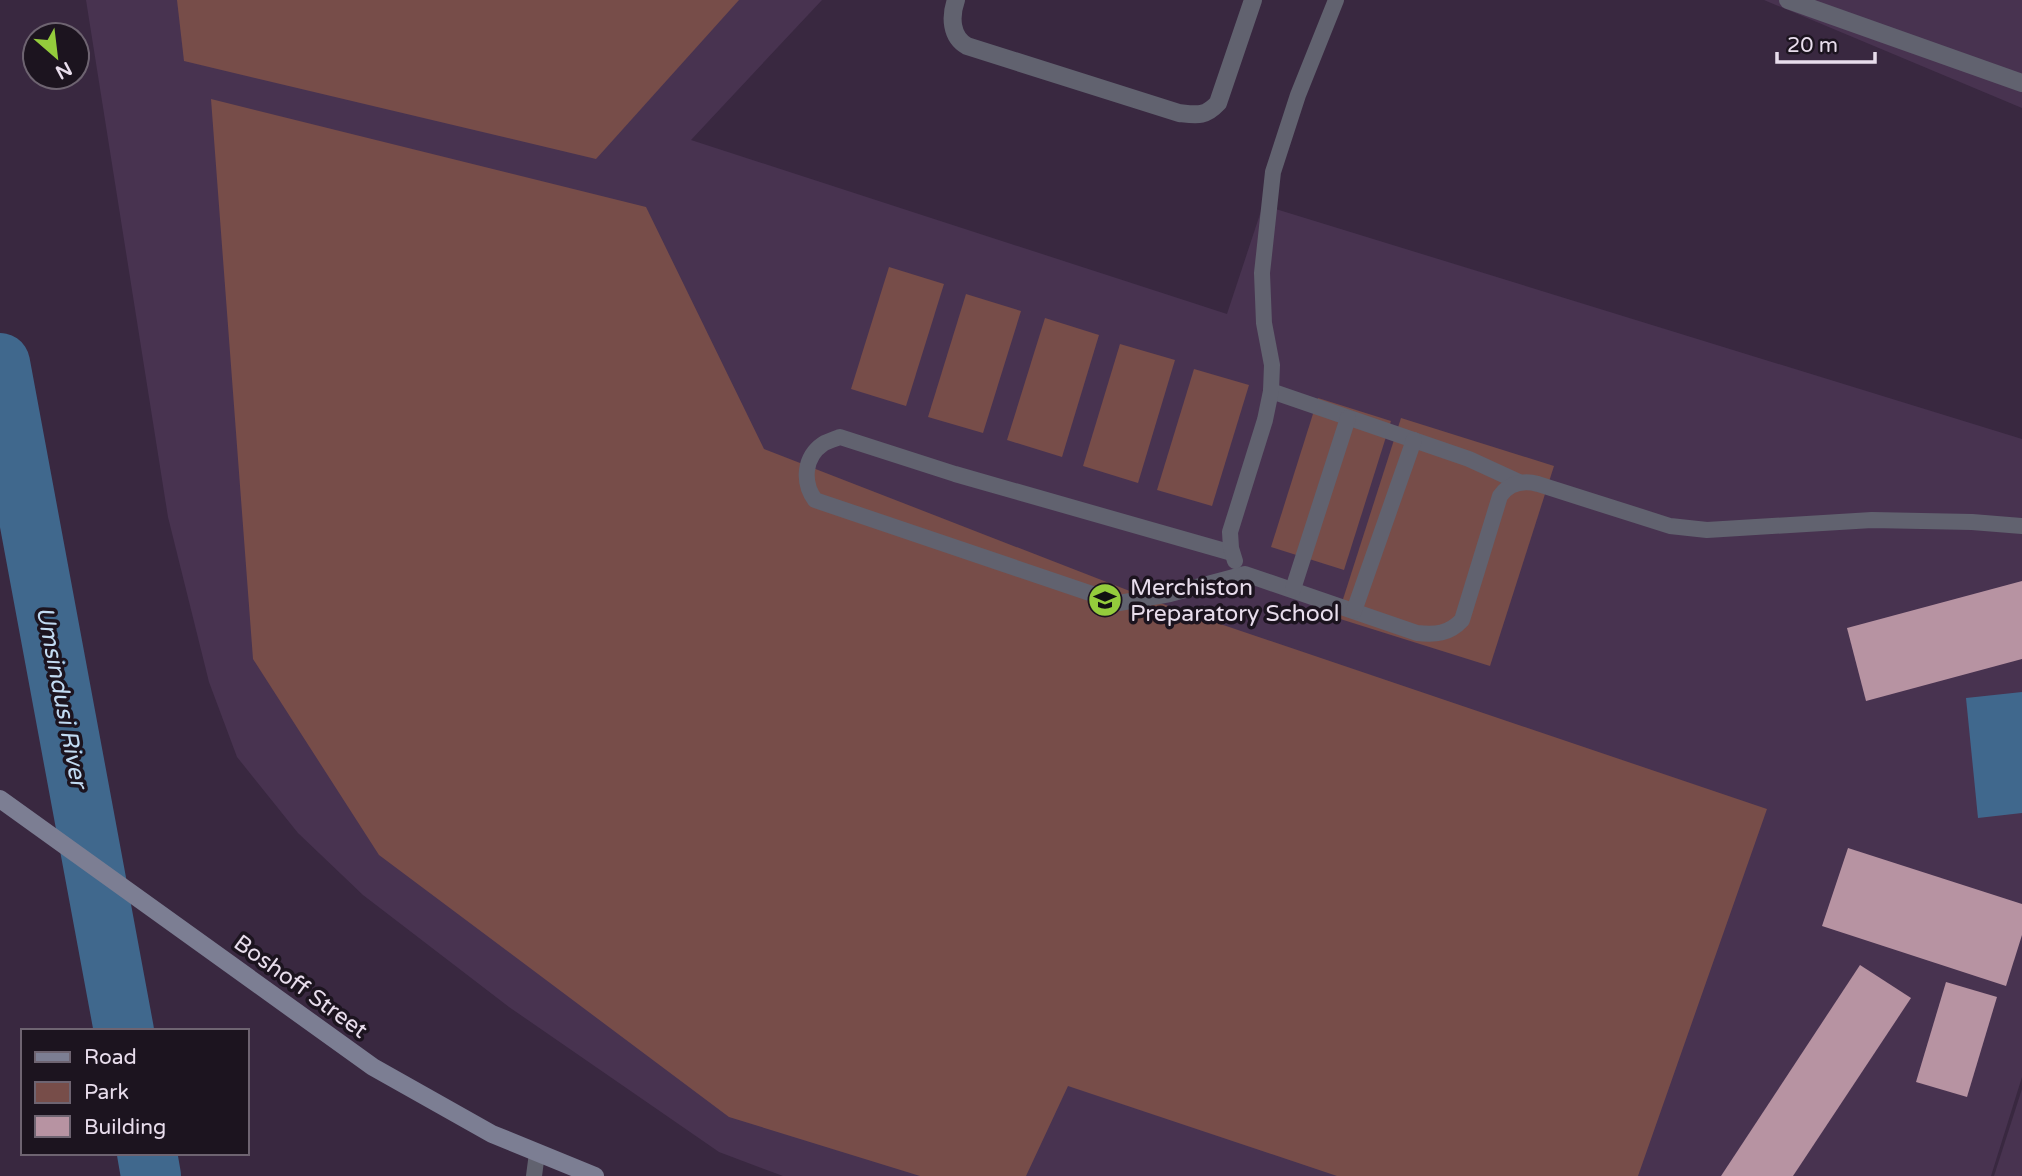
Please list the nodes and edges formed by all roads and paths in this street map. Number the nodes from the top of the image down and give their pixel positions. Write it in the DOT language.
graph roads {
  1 [pos="956,0"];
  2 [pos="1253,0"];
  3 [pos="1336,0"];
  4 [pos="1788,0"];
  5 [pos="2022,83"];
  6 [pos="1271,391"];
  7 [pos="1348,418"];
  8 [pos="1414,440"];
  9 [pos="1519,482"];
  10 [pos="2022,526"];
  11 [pos="1231,553"];
  12 [pos="1245,574"];
  13 [pos="1293,589"];
  14 [pos="1354,611"];
  15 [pos="0,799"];
  16 [pos="537,1153"];
  17 [pos="534,1176"];
  18 [pos="595,1176"];
  1 -- 2 [label="street"];
  3 -- 6 [label="lane"];
  4 -- 5 [label="street"];
  6 -- 7 [label="lane"];
  6 -- 11 [label="lane"];
  7 -- 8 [label="lane"];
  7 -- 13 [label="lane"];
  8 -- 9 [label="lane"];
  8 -- 14 [label="lane"];
  9 -- 10 [label="lane"];
  9 -- 14 [label="lane"];
  11 -- 12 [label="lane"];
  11 -- 12 [label="lane"];
  12 -- 13 [label="lane"];
  13 -- 14 [label="lane"];
  15 -- 16 [label="main road, Boshoff Street"];
  16 -- 17 [label="lane"];
  16 -- 18 [label="main road, Boshoff Street"];
}
